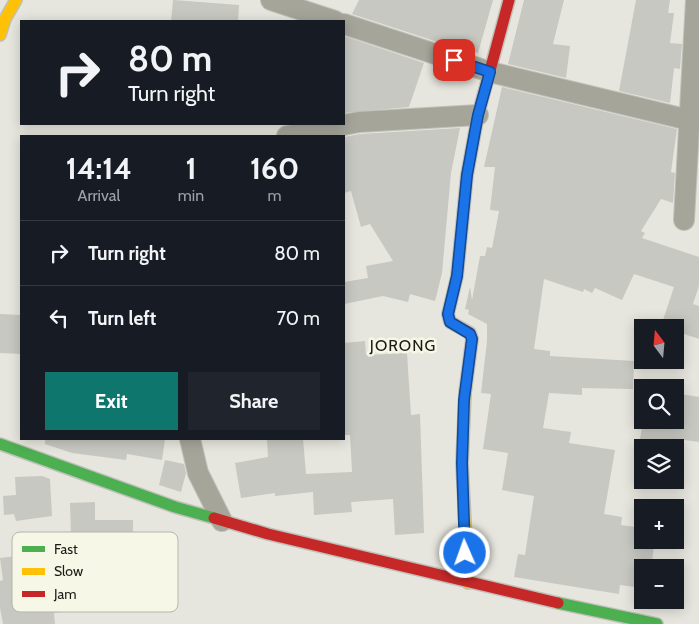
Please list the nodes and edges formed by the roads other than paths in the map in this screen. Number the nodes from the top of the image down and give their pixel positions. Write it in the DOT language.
graph roads {
  1 [pos="16,0"];
  2 [pos="271,0"];
  3 [pos="509,0"];
  4 [pos="696,0"];
  5 [pos="332,20"];
  6 [pos="345,24"];
  7 [pos="0,34"];
  8 [pos="490,72"];
  9 [pos="478,115"];
  10 [pos="689,120"];
  11 [pos="344,125"];
  12 [pos="345,125"];
  13 [pos="292,135"];
  14 [pos="684,220"];
  15 [pos="190,440"];
  16 [pos="0,444"];
  17 [pos="222,522"];
  18 [pos="468,583"];
  19 [pos="657,624"];
  1 -- 7 [label="street"];
  2 -- 5 [label="street"];
  3 -- 8 [label="street"];
  4 -- 10 [label="street"];
  6 -- 8 [label="street"];
  8 -- 9 [label="street"];
  8 -- 10 [label="street"];
  9 -- 12 [label="street"];
  9 -- 18 [label="street"];
  10 -- 14 [label="street"];
  11 -- 13 [label="street"];
  15 -- 17 [label="street"];
  16 -- 17 [label="street"];
  17 -- 18 [label="street"];
  18 -- 19 [label="street"];
}
